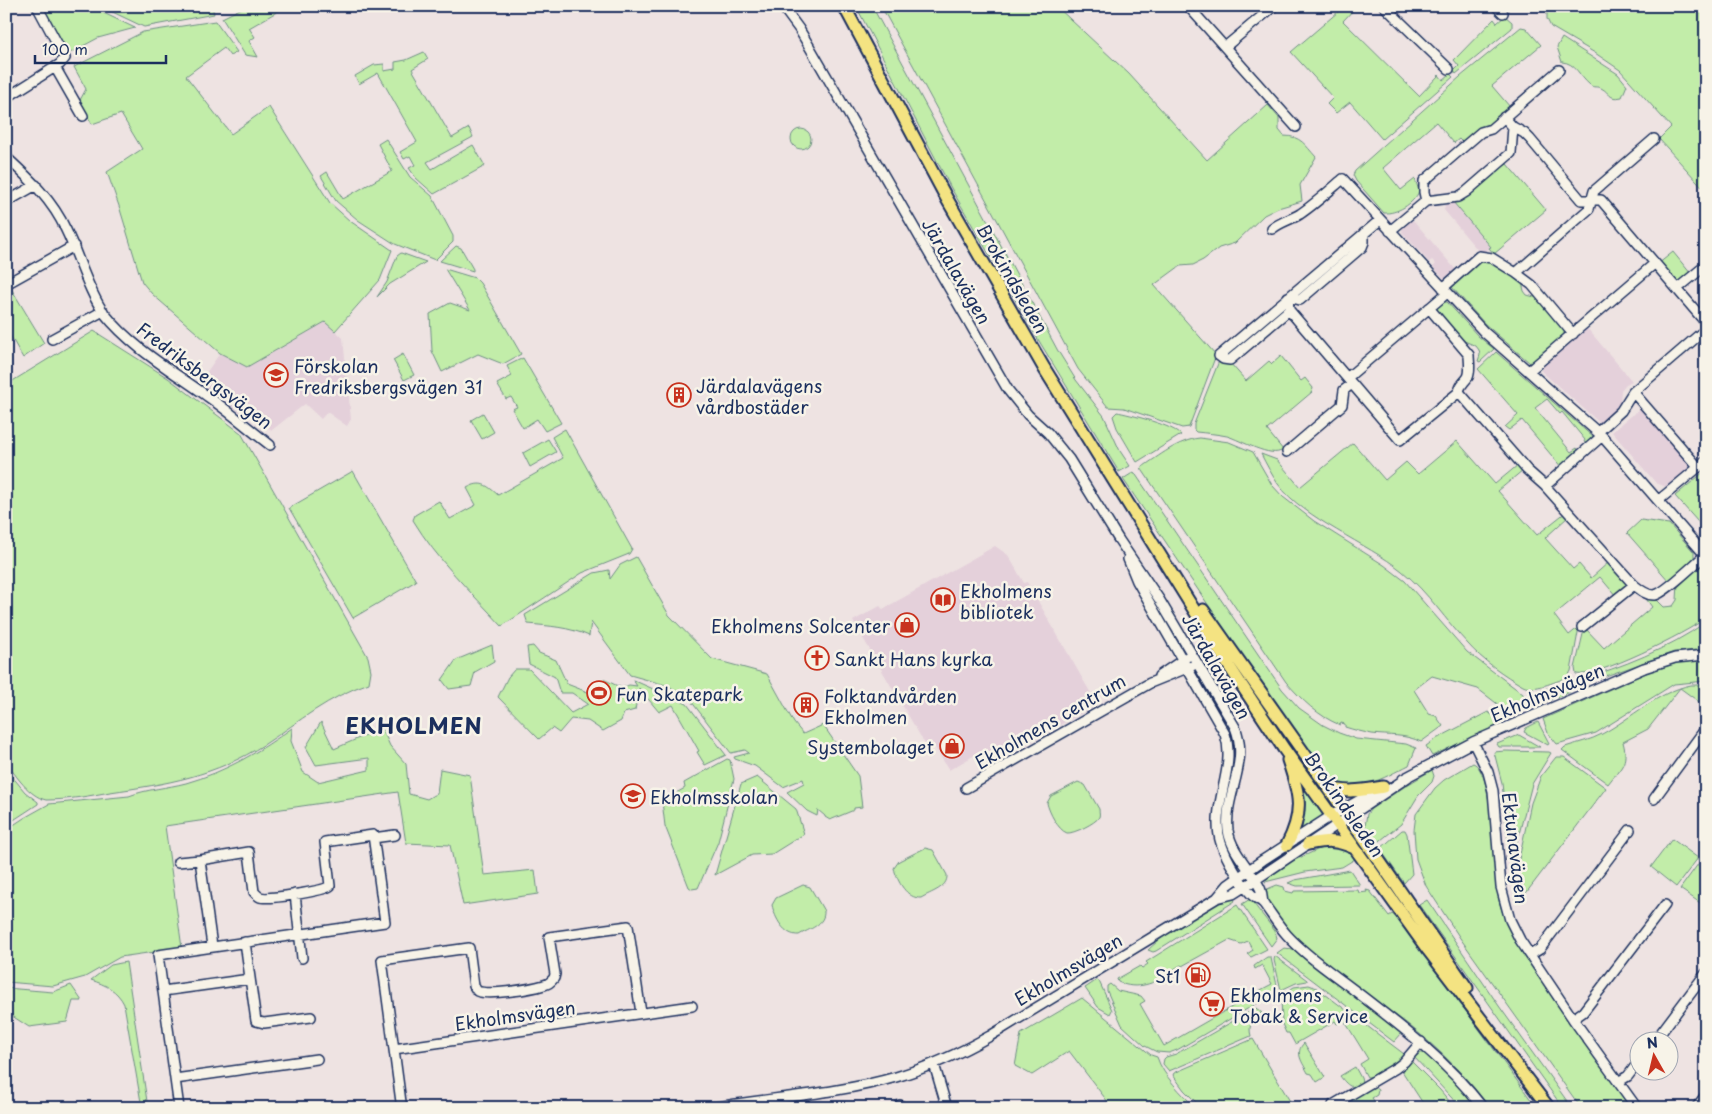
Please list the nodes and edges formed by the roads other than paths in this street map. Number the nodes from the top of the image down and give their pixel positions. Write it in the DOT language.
graph roads {
  1 [pos="38,6"];
  2 [pos="782,6"];
  3 [pos="845,6"];
  4 [pos="1188,6"];
  5 [pos="1274,6"];
  6 [pos="1384,6"];
  7 [pos="1224,47"];
  8 [pos="55,67"];
  9 [pos="1449,69"];
  10 [pos="1559,70"];
  11 [pos="6,98"];
  12 [pos="83,116"];
  13 [pos="1504,117"];
  14 [pos="1296,127"];
  15 [pos="1513,127"];
  16 [pos="1654,139"];
  17 [pos="6,157"];
  18 [pos="36,185"];
  19 [pos="1426,200"];
  20 [pos="1592,201"];
  21 [pos="6,202"];
  22 [pos="1380,220"];
  23 [pos="1272,229"];
  24 [pos="1390,230"];
  25 [pos="74,246"];
  26 [pos="1654,264"];
  27 [pos="1706,265"];
  28 [pos="1516,273"];
  29 [pos="6,284"];
  30 [pos="1676,289"];
  31 [pos="1445,291"];
  32 [pos="1288,297"];
  33 [pos="1429,308"];
  34 [pos="1289,310"];
  35 [pos="103,311"];
  36 [pos="1706,323"];
  37 [pos="1706,329"];
  38 [pos="1573,334"];
  39 [pos="52,339"];
  40 [pos="1529,371"];
  41 [pos="1349,381"];
  42 [pos="1459,392"];
  43 [pos="1633,392"];
  44 [pos="1600,434"];
  45 [pos="270,445"];
  46 [pos="1286,452"];
  47 [pos="1706,461"];
  48 [pos="1698,467"];
  49 [pos="1545,486"];
  50 [pos="1659,500"];
  51 [pos="1119,540"];
  52 [pos="1154,543"];
  53 [pos="1705,555"];
  54 [pos="1634,585"];
  55 [pos="1582,627"];
  56 [pos="1706,655"];
  57 [pos="1194,659"];
  58 [pos="1182,660"];
  59 [pos="1187,668"];
  60 [pos="1150,683"];
  61 [pos="1706,728"];
  62 [pos="1474,742"];
  63 [pos="1284,749"];
  64 [pos="1408,777"];
  65 [pos="1328,787"];
  66 [pos="966,788"];
  67 [pos="1383,788"];
  68 [pos="1654,799"];
  69 [pos="1346,813"];
  70 [pos="1334,820"];
  71 [pos="1630,830"];
  72 [pos="395,835"];
  73 [pos="373,838"];
  74 [pos="1308,844"];
  75 [pos="1287,845"];
  76 [pos="1354,848"];
  77 [pos="200,860"];
  78 [pos="178,862"];
  79 [pos="1249,870"];
  80 [pos="1240,877"];
  81 [pos="1255,880"];
  82 [pos="1246,886"];
  83 [pos="295,894"];
  84 [pos="1217,898"];
  85 [pos="1263,903"];
  86 [pos="1665,905"];
  87 [pos="301,934"];
  88 [pos="245,942"];
  89 [pos="212,946"];
  90 [pos="1530,955"];
  91 [pos="302,958"];
  92 [pos="1706,973"];
  93 [pos="250,979"];
  94 [pos="163,992"];
  95 [pos="692,1006"];
  96 [pos="641,1013"];
  97 [pos="311,1017"];
  98 [pos="1573,1019"];
  99 [pos="1662,1032"];
  100 [pos="1421,1042"];
  101 [pos="394,1049"];
  102 [pos="317,1059"];
  103 [pos="934,1064"];
  104 [pos="1524,1073"];
  105 [pos="1630,1073"];
  106 [pos="175,1079"];
  107 [pos="1618,1082"];
  108 [pos="1706,1095"];
  109 [pos="401,1102"];
  110 [pos="1333,1104"];
  111 [pos="179,1108"];
  112 [pos="709,1108"];
  113 [pos="947,1108"];
  114 [pos="1483,1108"];
  115 [pos="1549,1108"];
  116 [pos="1637,1108"];
  117 [pos="1696,1108"];
  1 -- 8 [label="street"];
  2 -- 51 [label="street, Järdalavägen"];
  3 -- 52 [label="main road, Brokindsleden"];
  4 -- 7 [label="street"];
  5 -- 7 [label="street"];
  6 -- 9 [label="street"];
  7 -- 14 [label="street"];
  8 -- 11 [label="street"];
  8 -- 12 [label="street"];
  10 -- 13 [label="street"];
  13 -- 15 [label="street"];
  13 -- 19 [label="street"];
  15 -- 19 [label="street"];
  15 -- 20 [label="street"];
  16 -- 20 [label="street"];
  17 -- 18 [label="street, Fredriksbergsvägen"];
  18 -- 21 [label="street"];
  18 -- 25 [label="street, Fredriksbergsvägen"];
  19 -- 24 [label="street"];
  20 -- 26 [label="street"];
  20 -- 28 [label="street"];
  22 -- 23 [label="street"];
  22 -- 24 [label="street"];
  22 -- 32 [label="street"];
  24 -- 31 [label="street"];
  25 -- 29 [label="street"];
  25 -- 35 [label="street, Fredriksbergsvägen"];
  26 -- 30 [label="street"];
  26 -- 38 [label="street"];
  27 -- 30 [label="street"];
  28 -- 31 [label="street"];
  28 -- 38 [label="street"];
  30 -- 36 [label="street"];
  31 -- 33 [label="street"];
  31 -- 40 [label="street"];
  32 -- 34 [label="street"];
  32 -- 34 [label="street"];
  33 -- 41 [label="street"];
  33 -- 42 [label="street"];
  34 -- 41 [label="street"];
  35 -- 39 [label="street"];
  35 -- 45 [label="street, Fredriksbergsvägen"];
  37 -- 43 [label="street"];
  38 -- 40 [label="street"];
  40 -- 44 [label="street"];
  41 -- 42 [label="street"];
  41 -- 46 [label="street"];
  42 -- 49 [label="street"];
  43 -- 44 [label="street"];
  43 -- 48 [label="street"];
  44 -- 49 [label="street"];
  44 -- 50 [label="street"];
  47 -- 48 [label="street"];
  48 -- 50 [label="street"];
  49 -- 54 [label="street"];
  50 -- 53 [label="street"];
  51 -- 57 [label="street, Järdalavägen"];
  51 -- 58 [label="street, Järdalavägen"];
  52 -- 63 [label="main road, Brokindsleden"];
  52 -- 65 [label="main road, Brokindsleden"];
  53 -- 54 [label="street"];
  54 -- 55 [label="street"];
  56 -- 62 [label="street, Ekholmsvägen"];
  57 -- 58 [label="street, Ekholmens centrum"];
  57 -- 59 [label="street, Ekholmens centrum"];
  57 -- 79 [label="street, Järdalavägen"];
  58 -- 59 [label="street, Järdalavägen"];
  58 -- 60 [label="street, Ekholmens centrum"];
  59 -- 60 [label="street, Ekholmens centrum"];
  59 -- 80 [label="street, Järdalavägen"];
  60 -- 66 [label="street, Ekholmens centrum"];
  61 -- 68 [label="street"];
  62 -- 64 [label="street, Ekholmsvägen"];
  62 -- 90 [label="street, Ektunavägen"];
  63 -- 70 [label="main road, Brokindsleden"];
  63 -- 75 [label="main road"];
  64 -- 67 [label="street, Ekholmsvägen"];
  64 -- 69 [label="street, Ekholmsvägen"];
  65 -- 67 [label="main road"];
  65 -- 69 [label="main road, Brokindsleden"];
  67 -- 69 [label="street, Ekholmsvägen"];
  69 -- 70 [label="street, Ekholmsvägen"];
  69 -- 104 [label="main road, Brokindsleden"];
  70 -- 74 [label="street, Ekholmsvägen"];
  70 -- 75 [label="street, Ekholmsvägen"];
  70 -- 76 [label="main road, Brokindsleden"];
  71 -- 90 [label="street"];
  72 -- 73 [label="street"];
  73 -- 83 [label="street"];
  73 -- 87 [label="street"];
  74 -- 76 [label="main road"];
  74 -- 81 [label="street, Ekholmsvägen"];
  75 -- 79 [label="street, Ekholmsvägen"];
  76 -- 104 [label="main road, Brokindsleden"];
  77 -- 78 [label="street"];
  77 -- 83 [label="street"];
  77 -- 89 [label="street"];
  79 -- 80 [label="street, Ekholmsvägen"];
  79 -- 81 [label="street, Järdalavägen"];
  80 -- 82 [label="street, Järdalavägen"];
  80 -- 84 [label="street, Ekholmsvägen"];
  81 -- 82 [label="street, Ekholmsvägen"];
  81 -- 85 [label="street, Järdalavägen"];
  82 -- 84 [label="street, Ekholmsvägen"];
  82 -- 85 [label="street, Järdalavägen"];
  83 -- 87 [label="street"];
  84 -- 103 [label="street, Ekholmsvägen"];
  85 -- 100 [label="street, Järdalavägen"];
  86 -- 98 [label="street"];
  87 -- 88 [label="street"];
  87 -- 91 [label="street"];
  88 -- 89 [label="street"];
  88 -- 93 [label="street"];
  89 -- 94 [label="street"];
  90 -- 98 [label="street, Ektunavägen"];
  92 -- 99 [label="street"];
  93 -- 94 [label="street"];
  93 -- 97 [label="street"];
  94 -- 106 [label="street"];
  95 -- 96 [label="street, Ekholmsvägen"];
  96 -- 101 [label="street, Ekholmsvägen"];
  96 -- 101 [label="street, Ekholmsvägen"];
  98 -- 107 [label="street, Ektunavägen"];
  100 -- 110 [label="street"];
  100 -- 114 [label="street, Järdalavägen"];
  101 -- 109 [label="street, Ekholmsvägen"];
  102 -- 106 [label="street"];
  103 -- 112 [label="street, Ekholmsvägen"];
  103 -- 113 [label="street"];
  104 -- 115 [label="main road, Brokindsleden"];
  105 -- 107 [label="street"];
  106 -- 111 [label="street"];
  107 -- 116 [label="street, Ektunavägen"];
  108 -- 117 [label="street"];
}
